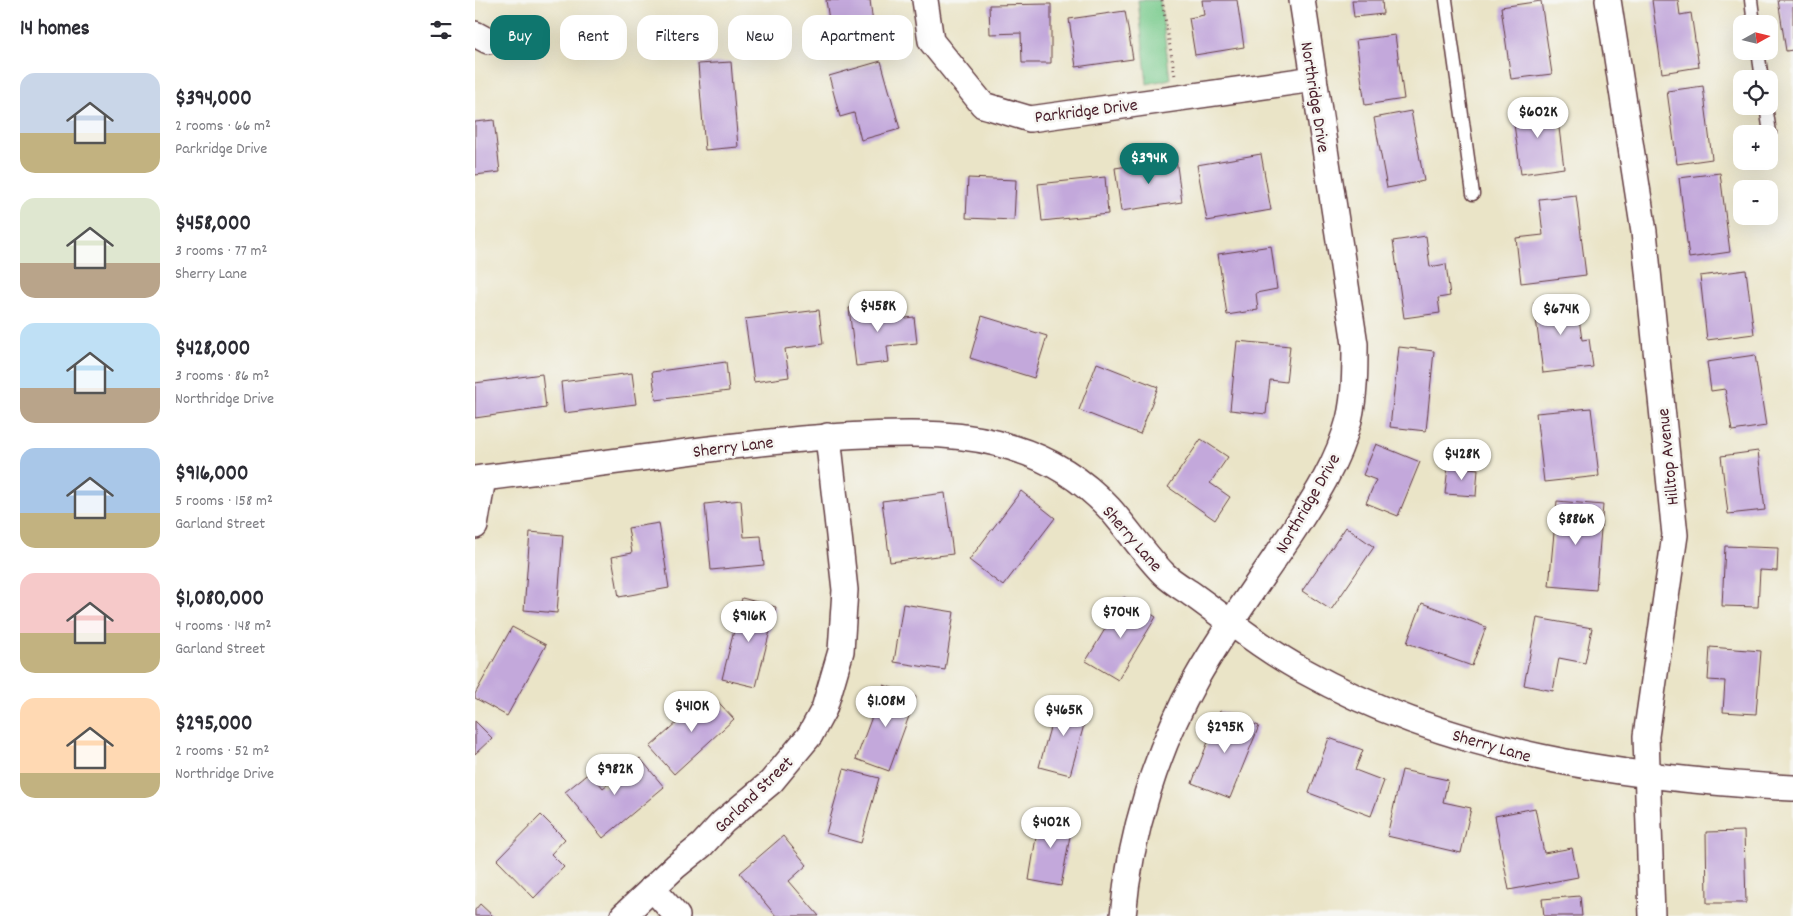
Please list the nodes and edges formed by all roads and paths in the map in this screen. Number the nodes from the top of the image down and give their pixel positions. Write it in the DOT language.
graph roads {
  1 [pos="925,0"];
  2 [pos="1162,0"];
  3 [pos="1302,0"];
  4 [pos="1447,0"];
  5 [pos="1608,0"];
  6 [pos="1751,0"];
  7 [pos="1753,15"];
  8 [pos="1313,79"];
  9 [pos="1178,98"];
  10 [pos="1473,194"];
  11 [pos="828,436"];
  12 [pos="479,479"];
  13 [pos="475,526"];
  14 [pos="1232,624"];
  15 [pos="1646,777"];
  16 [pos="1793,788"];
  17 [pos="652,888"];
  18 [pos="623,916"];
  19 [pos="677,916"];
  20 [pos="1123,916"];
  21 [pos="1652,916"];
  1 -- 9 [label="street, Parkridge Drive"];
  2 -- 9 [label="path"];
  3 -- 8 [label="street, Northridge Drive"];
  4 -- 10 [label="lane"];
  5 -- 15 [label="street, Hilltop Avenue"];
  6 -- 7 [label="lane"];
  8 -- 9 [label="street, Parkridge Drive"];
  8 -- 14 [label="street, Northridge Drive"];
  11 -- 12 [label="street, Sherry Lane"];
  11 -- 14 [label="street, Sherry Lane"];
  11 -- 17 [label="street, Garland Street"];
  12 -- 13 [label="street"];
  14 -- 15 [label="street, Sherry Lane"];
  14 -- 20 [label="street, Northridge Drive"];
  15 -- 16 [label="street, Sherry Lane"];
  15 -- 21 [label="street, Hilltop Avenue"];
  17 -- 18 [label="street, Garland Street"];
  17 -- 19 [label="street"];
}
